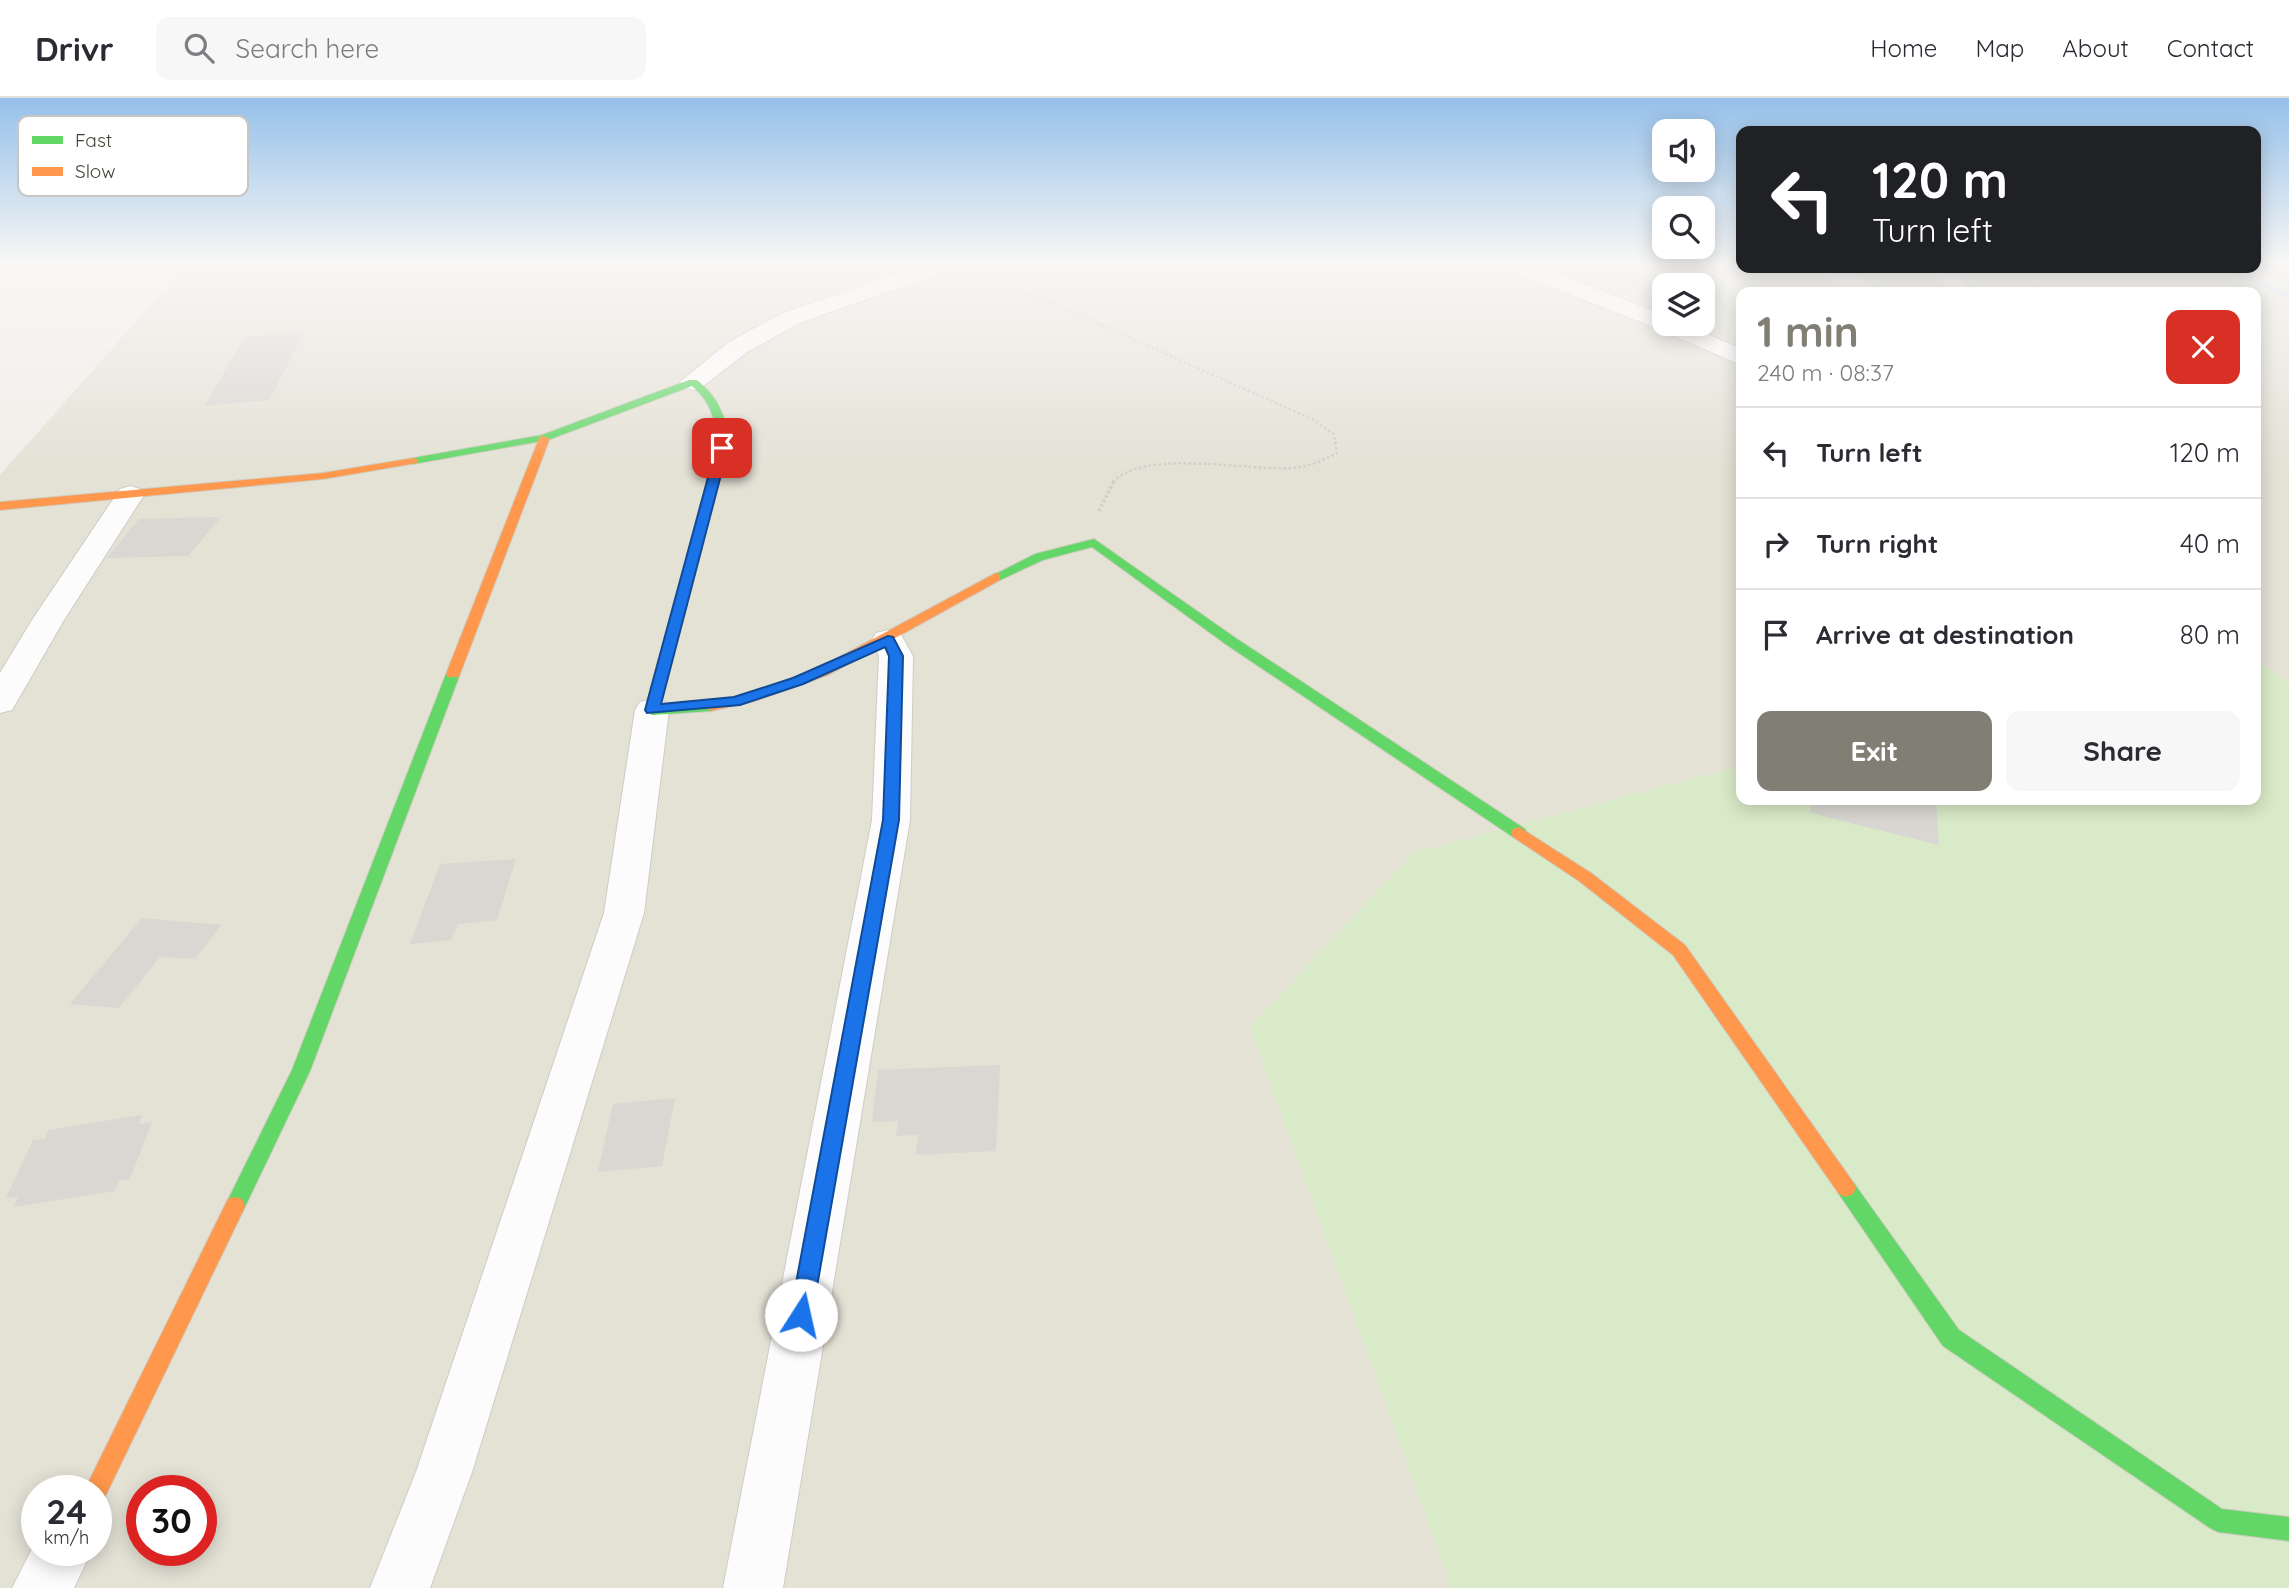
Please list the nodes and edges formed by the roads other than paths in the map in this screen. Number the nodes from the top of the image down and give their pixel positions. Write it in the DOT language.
graph roads {
  1 [pos="765,332"];
  2 [pos="1693,336"];
  3 [pos="1736,356"];
  4 [pos="693,382"];
  5 [pos="544,438"];
  6 [pos="130,495"];
  7 [pos="0,506"];
  8 [pos="888,640"];
  9 [pos="0,702"];
  10 [pos="652,710"];
  11 [pos="104,1475"];
  12 [pos="2289,1529"];
  13 [pos="54,1566"];
  14 [pos="42,1588"];
  15 [pos="400,1588"];
  16 [pos="753,1588"];
  1 -- 4 [label="street"];
  2 -- 3 [label="street"];
  4 -- 5 [label="street"];
  4 -- 10 [label="street"];
  5 -- 6 [label="street"];
  5 -- 11 [label="street"];
  6 -- 7 [label="street"];
  6 -- 9 [label="street"];
  8 -- 10 [label="street"];
  8 -- 12 [label="street"];
  8 -- 16 [label="street"];
  10 -- 15 [label="street"];
  13 -- 14 [label="street"];
}
